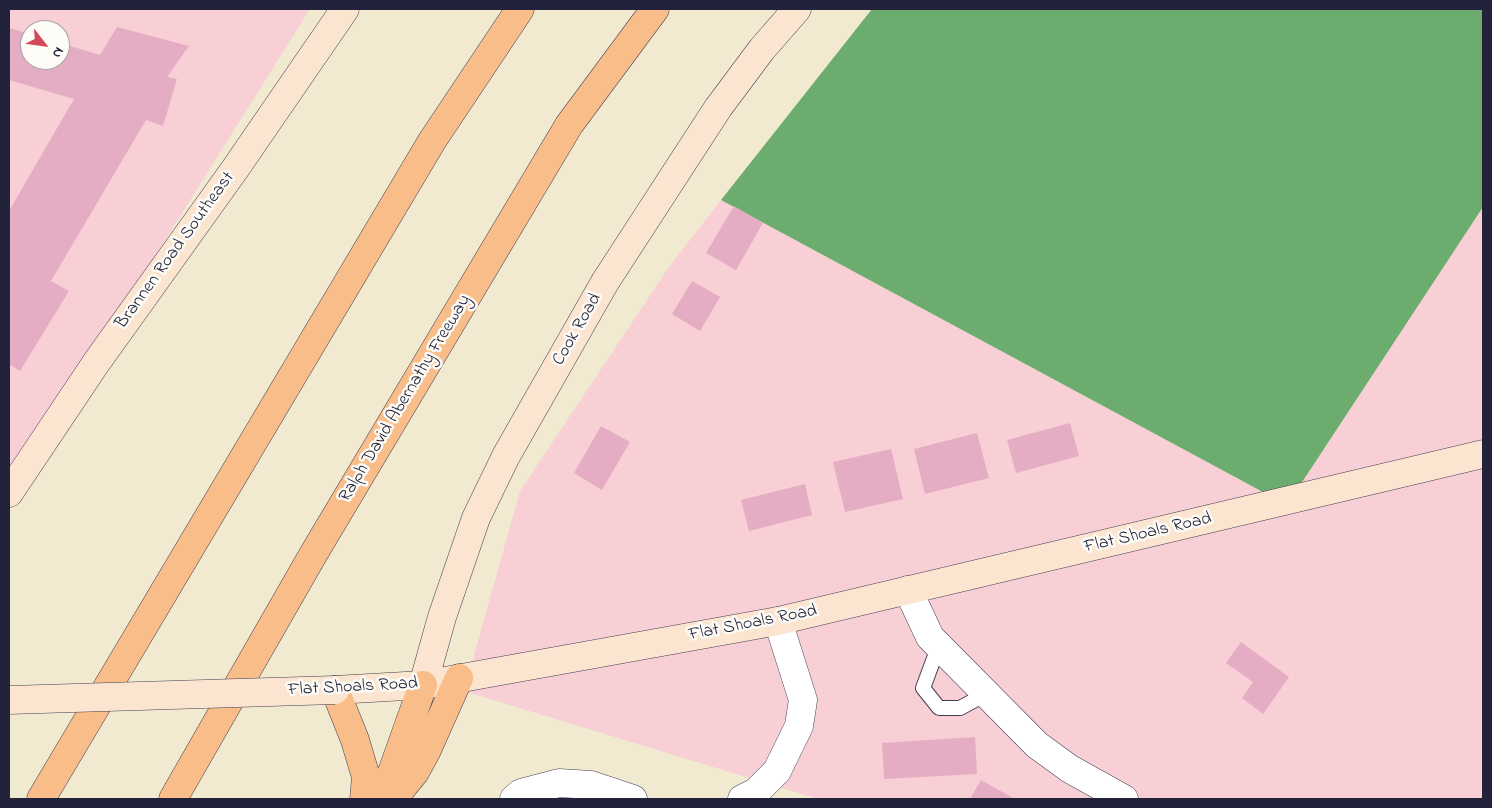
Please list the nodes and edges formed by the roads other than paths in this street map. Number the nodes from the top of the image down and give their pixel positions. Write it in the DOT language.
graph roads {
  1 [pos="345,9"];
  2 [pos="520,9"];
  3 [pos="656,9"];
  4 [pos="797,9"];
  5 [pos="1483,454"];
  6 [pos="9,493"];
  7 [pos="908,590"];
  8 [pos="778,621"];
  9 [pos="939,645"];
  10 [pos="459,678"];
  11 [pos="423,685"];
  12 [pos="335,690"];
  13 [pos="986,694"];
  14 [pos="9,700"];
  15 [pos="41,799"];
  16 [pos="173,799"];
  17 [pos="364,799"];
  18 [pos="379,799"];
  19 [pos="393,799"];
  20 [pos="514,799"];
  21 [pos="633,799"];
  22 [pos="742,799"];
  23 [pos="1124,799"];
  1 -- 6 [label="main road, Brannen Road Southeast"];
  2 -- 15 [label="highway"];
  3 -- 16 [label="highway, Ralph David Abernathy Freeway"];
  4 -- 11 [label="main road, Cook Road"];
  5 -- 7 [label="main road, Flat Shoals Road"];
  7 -- 8 [label="main road, Flat Shoals Road"];
  7 -- 9 [label="street"];
  8 -- 10 [label="main road, Flat Shoals Road"];
  8 -- 22 [label="street"];
  9 -- 13 [label="street"];
  9 -- 13 [label="lane"];
  10 -- 11 [label="main road, Flat Shoals Road"];
  10 -- 19 [label="highway"];
  11 -- 12 [label="main road, Flat Shoals Road"];
  11 -- 18 [label="highway"];
  12 -- 14 [label="main road, Flat Shoals Road, bridge"];
  12 -- 17 [label="highway"];
  13 -- 23 [label="street"];
  20 -- 21 [label="street"];
}
